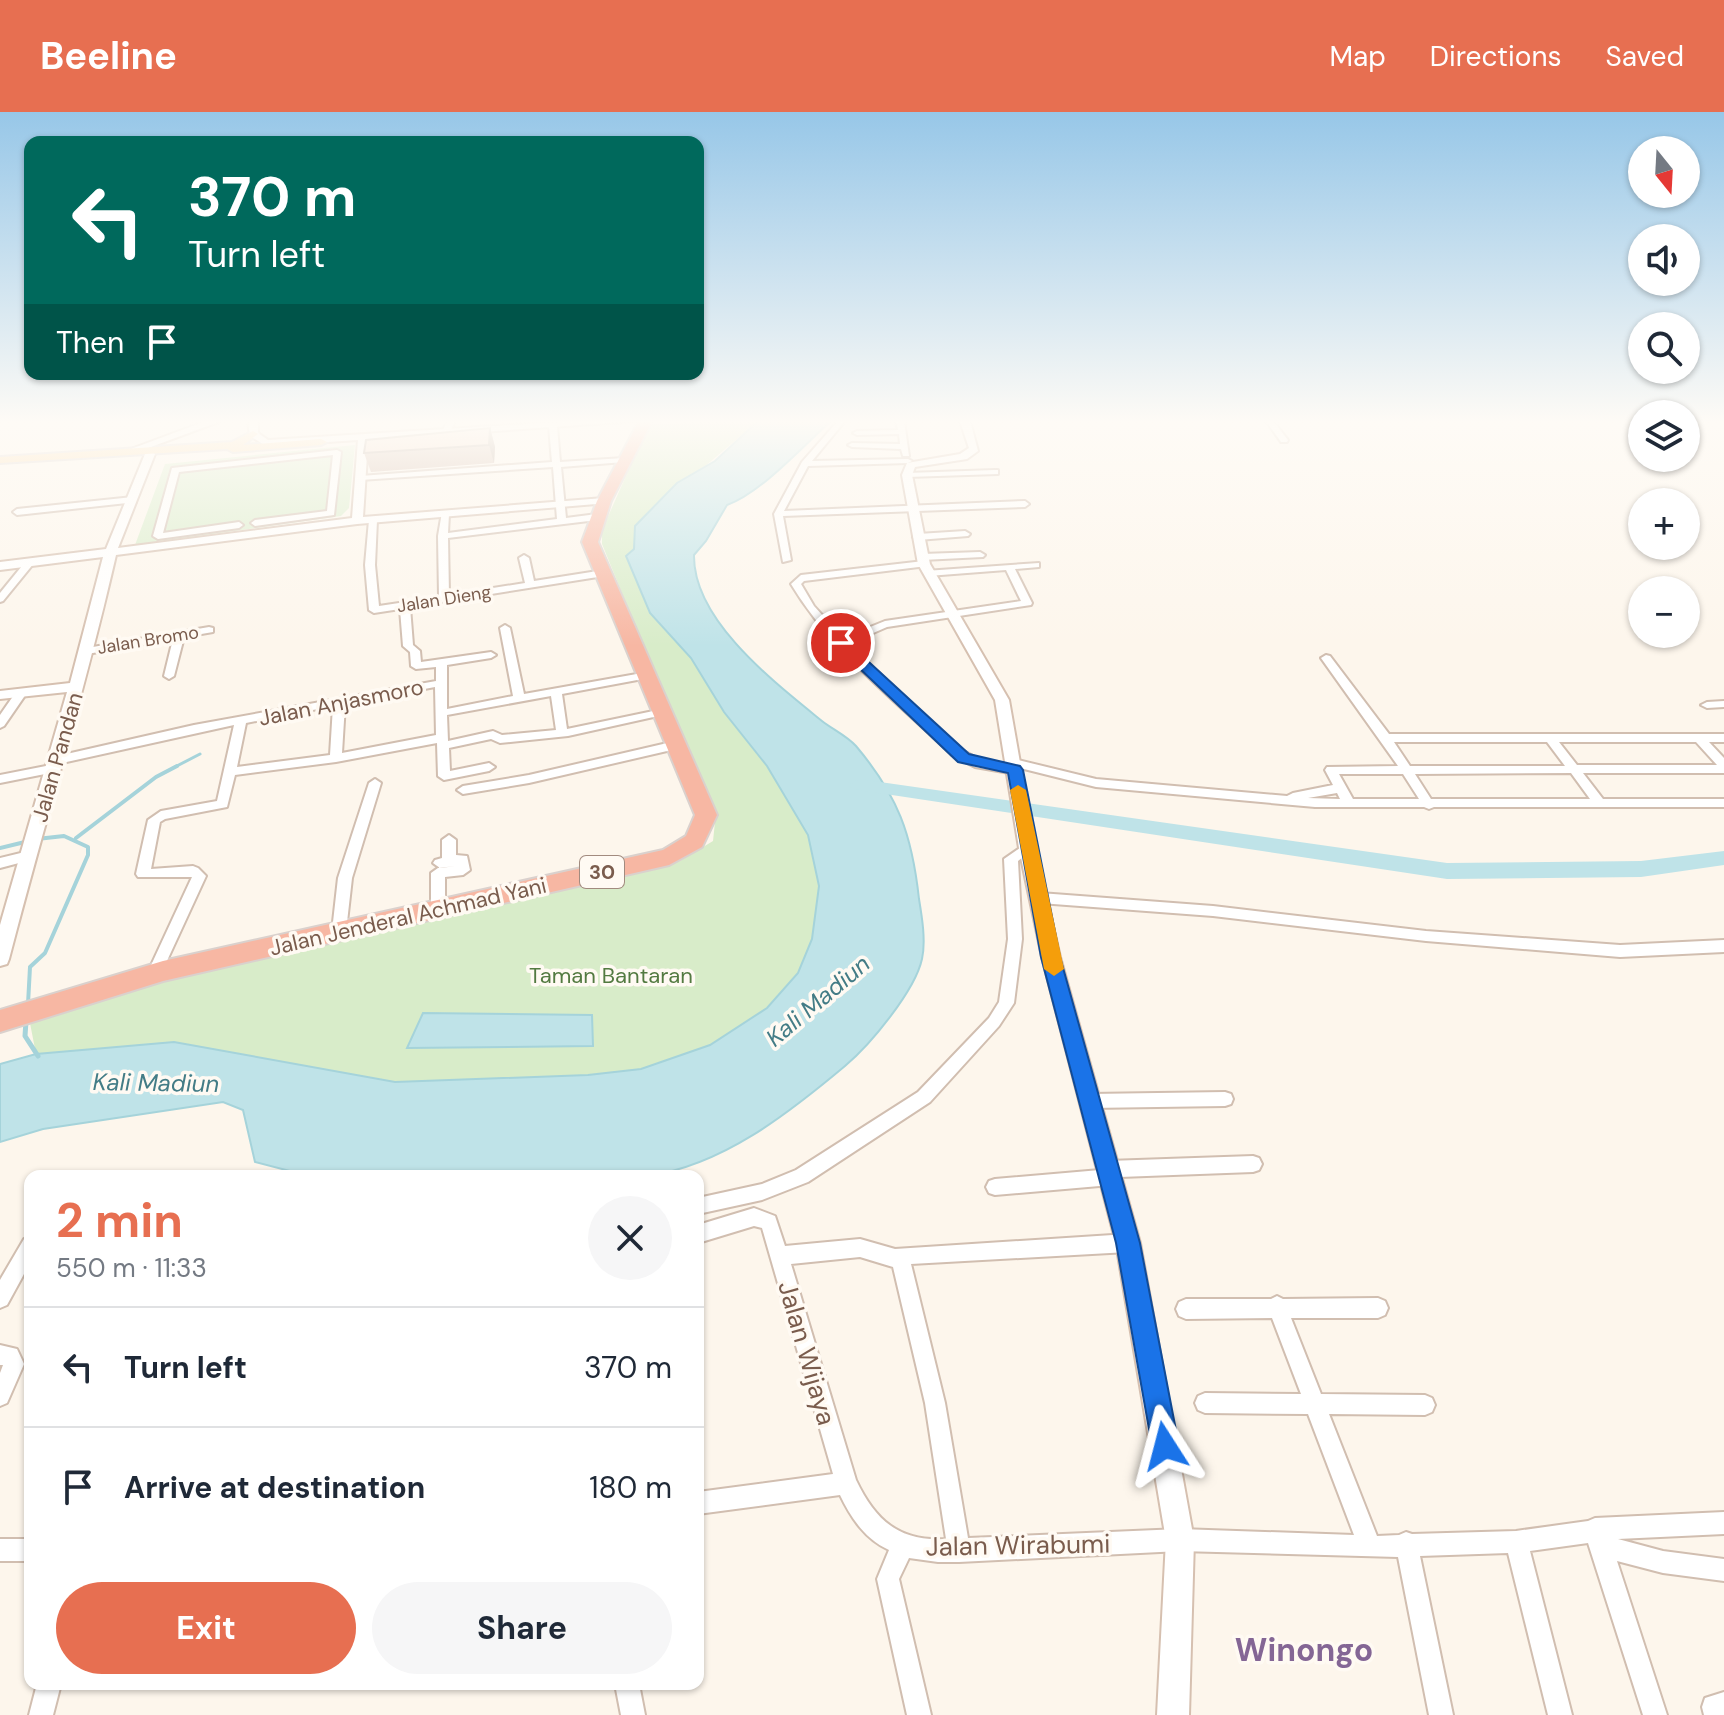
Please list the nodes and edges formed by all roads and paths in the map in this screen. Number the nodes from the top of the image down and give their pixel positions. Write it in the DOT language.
graph roads {
  1 [pos="135,496"];
  2 [pos="144,496"];
  3 [pos="168,496"];
  4 [pos="333,496"];
  5 [pos="359,496"];
  6 [pos="559,496"];
  7 [pos="607,496"];
  8 [pos="788,496"];
  9 [pos="911,496"];
  10 [pos="133,500"];
  11 [pos="560,504"];
  12 [pos="1025,504"];
  13 [pos="601,509"];
  14 [pos="912,510"];
  15 [pos="17,512"];
  16 [pos="445,514"];
  17 [pos="778,514"];
  18 [pos="373,520"];
  19 [pos="357,521"];
  20 [pos="562,521"];
  21 [pos="255,523"];
  22 [pos="239,525"];
  23 [pos="965,534"];
  24 [pos="443,536"];
  25 [pos="918,537"];
  26 [pos="117,553"];
  27 [pos="980,555"];
  28 [pos="524,558"];
  29 [pos="786,560"];
  30 [pos="29,563"];
  31 [pos="925,565"];
  32 [pos="1036,565"];
  33 [pos="0,566"];
  34 [pos="1009,567"];
  35 [pos="604,573"];
  36 [pos="530,585"];
  37 [pos="444,598"];
  38 [pos="0,599"];
  39 [pos="405,604"];
  40 [pos="953,615"];
  41 [pos="505,628"];
  42 [pos="209,630"];
  43 [pos="179,636"];
  44 [pos="841,643"];
  45 [pos="87,651"];
  46 [pos="491,655"];
  47 [pos="1326,658"];
  48 [pos="442,663"];
  49 [pos="648,675"];
  50 [pos="169,676"];
  51 [pos="441,683"];
  52 [pos="76,687"];
  53 [pos="556,692"];
  54 [pos="20,694"];
  55 [pos="0,695"];
  56 [pos="519,699"];
  57 [pos="339,703"];
  58 [pos="1724,704"];
  59 [pos="1707,705"];
  60 [pos="663,712"];
  61 [pos="441,713"];
  62 [pos="241,720"];
  63 [pos="0,724"];
  64 [pos="562,733"];
  65 [pos="1386,738"];
  66 [pos="1724,738"];
  67 [pos="1700,739"];
  68 [pos="1552,740"];
  69 [pos="442,742"];
  70 [pos="676,745"];
  71 [pos="336,758"];
  72 [pos="52,765"];
  73 [pos="1015,766"];
  74 [pos="489,767"];
  75 [pos="1724,767"];
  76 [pos="1405,769"];
  77 [pos="1575,771"];
  78 [pos="230,772"];
  79 [pos="461,774"];
  80 [pos="0,779"];
  81 [pos="375,783"];
  82 [pos="1340,788"];
  83 [pos="1274,800"];
  84 [pos="1349,803"];
  85 [pos="1724,803"];
  86 [pos="1600,804"];
  87 [pos="1429,805"];
  88 [pos="449,840"];
  89 [pos="33,843"];
  90 [pos="1027,847"];
  91 [pos="0,863"];
  92 [pos="1040,898"];
  93 [pos="438,909"];
  94 [pos="339,931"];
  95 [pos="1724,946"];
  96 [pos="0,959"];
  97 [pos="154,974"];
  98 [pos="0,1021"];
  99 [pos="1225,1099"];
  100 [pos="1090,1101"];
  101 [pos="1253,1164"];
  102 [pos="1110,1173"];
  103 [pos="995,1187"];
  104 [pos="704,1205"];
  105 [pos="704,1232"];
  106 [pos="1128,1243"];
  107 [pos="24,1256"];
  108 [pos="779,1256"];
  109 [pos="898,1259"];
  110 [pos="0,1298"];
  111 [pos="1277,1306"];
  112 [pos="1378,1308"];
  113 [pos="1186,1309"];
  114 [pos="0,1355"];
  115 [pos="0,1396"];
  116 [pos="1205,1403"];
  117 [pos="1317,1404"];
  118 [pos="1425,1405"];
  119 [pos="846,1483"];
  120 [pos="704,1502"];
  121 [pos="1724,1523"];
  122 [pos="1599,1538"];
  123 [pos="1180,1540"];
  124 [pos="1516,1542"];
  125 [pos="1406,1543"];
  126 [pos="903,1545"];
  127 [pos="1370,1547"];
  128 [pos="0,1550"];
  129 [pos="24,1550"];
  130 [pos="959,1551"];
  131 [pos="1724,1570"];
  132 [pos="47,1690"];
  133 [pos="628,1690"];
  134 [pos="1724,1704"];
  135 [pos="41,1715"];
  136 [pos="633,1715"];
  137 [pos="919,1715"];
  138 [pos="1173,1715"];
  139 [pos="1441,1715"];
  140 [pos="1560,1715"];
  141 [pos="1655,1715"];
  142 [pos="1716,1715"];
  1 -- 10 [label="street"];
  2 -- 26 [label="street"];
  3 -- 22 [label="street"];
  4 -- 21 [label="street"];
  5 -- 19 [label="street"];
  6 -- 11 [label="street"];
  7 -- 13 [label="highway, Jalan Jenderal Achmad Yani / 30"];
  8 -- 17 [label="street"];
  9 -- 14 [label="street"];
  10 -- 15 [label="street"];
  10 -- 26 [label="street"];
  11 -- 13 [label="street"];
  11 -- 16 [label="street"];
  11 -- 20 [label="street"];
  12 -- 14 [label="street"];
  13 -- 20 [label="street"];
  13 -- 35 [label="highway, Jalan Jenderal Achmad Yani / 30"];
  14 -- 17 [label="street"];
  14 -- 25 [label="street"];
  16 -- 18 [label="street"];
  16 -- 24 [label="street"];
  17 -- 29 [label="street"];
  18 -- 19 [label="street"];
  18 -- 39 [label="street, Jalan Dieng"];
  19 -- 26 [label="street"];
  20 -- 24 [label="street"];
  23 -- 25 [label="street"];
  24 -- 37 [label="street"];
  25 -- 31 [label="street"];
  26 -- 30 [label="street"];
  26 -- 45 [label="street, Jalan Pandan"];
  27 -- 31 [label="street"];
  28 -- 36 [label="street"];
  30 -- 33 [label="street"];
  30 -- 38 [label="street"];
  31 -- 34 [label="street"];
  31 -- 40 [label="street"];
  31 -- 44 [label="street"];
  32 -- 34 [label="street"];
  34 -- 40 [label="street"];
  35 -- 36 [label="street, Jalan Dieng"];
  35 -- 49 [label="highway, Jalan Jenderal Achmad Yani / 30"];
  36 -- 37 [label="street, Jalan Dieng"];
  37 -- 39 [label="street, Jalan Dieng"];
  39 -- 48 [label="street"];
  40 -- 44 [label="street"];
  40 -- 73 [label="street"];
  41 -- 56 [label="street"];
  42 -- 43 [label="street, Jalan Bromo"];
  43 -- 45 [label="street, Jalan Bromo"];
  43 -- 50 [label="street"];
  44 -- 73 [label="street"];
  45 -- 52 [label="street, Jalan Pandan"];
  46 -- 48 [label="street"];
  47 -- 65 [label="street"];
  48 -- 51 [label="street"];
  49 -- 53 [label="street, Jalan Anjasmoro"];
  49 -- 60 [label="highway, Jalan Jenderal Achmad Yani / 30"];
  51 -- 57 [label="street, Jalan Anjasmoro"];
  51 -- 61 [label="street, Jalan Anjasmoro"];
  52 -- 54 [label="street"];
  52 -- 72 [label="street, Jalan Pandan"];
  53 -- 56 [label="street, Jalan Anjasmoro"];
  53 -- 64 [label="street"];
  54 -- 55 [label="street"];
  54 -- 63 [label="street"];
  56 -- 61 [label="street, Jalan Anjasmoro"];
  57 -- 62 [label="street, Jalan Anjasmoro"];
  57 -- 71 [label="street"];
  58 -- 59 [label="street"];
  60 -- 64 [label="street"];
  60 -- 70 [label="highway, Jalan Jenderal Achmad Yani / 30"];
  61 -- 69 [label="street"];
  62 -- 72 [label="street, Jalan Anjasmoro"];
  62 -- 78 [label="street"];
  64 -- 69 [label="street"];
  65 -- 68 [label="street"];
  65 -- 76 [label="street"];
  66 -- 67 [label="street"];
  67 -- 68 [label="street"];
  67 -- 75 [label="street"];
  68 -- 77 [label="street"];
  69 -- 71 [label="street"];
  69 -- 79 [label="street"];
  70 -- 79 [label="street"];
  70 -- 93 [label="highway, Jalan Jenderal Achmad Yani / 30"];
  71 -- 78 [label="street"];
  72 -- 80 [label="street, Jalan Anjasmoro"];
  72 -- 89 [label="street, Jalan Pandan"];
  73 -- 83 [label="street"];
  73 -- 90 [label="street"];
  74 -- 79 [label="street"];
  75 -- 77 [label="street"];
  76 -- 77 [label="street"];
  76 -- 82 [label="street"];
  76 -- 87 [label="street"];
  77 -- 86 [label="street"];
  78 -- 97 [label="street"];
  81 -- 94 [label="street"];
  82 -- 83 [label="street"];
  82 -- 84 [label="street"];
  83 -- 84 [label="street"];
  84 -- 87 [label="street"];
  85 -- 86 [label="street"];
  86 -- 87 [label="street"];
  88 -- 93 [label="street"];
  89 -- 91 [label="street"];
  89 -- 96 [label="street, Jalan Pandan"];
  90 -- 92 [label="street"];
  90 -- 104 [label="street"];
  92 -- 95 [label="street"];
  92 -- 100 [label="street"];
  93 -- 94 [label="highway, Jalan Jenderal Achmad Yani / 30"];
  94 -- 97 [label="highway, Jalan Jenderal Achmad Yani / 30"];
  97 -- 98 [label="highway, Jalan Jenderal Achmad Yani / 30"];
  99 -- 100 [label="street"];
  100 -- 102 [label="street"];
  101 -- 102 [label="street"];
  102 -- 103 [label="street"];
  102 -- 106 [label="street"];
  105 -- 108 [label="street, Jalan Wijaya"];
  106 -- 109 [label="street"];
  106 -- 123 [label="street"];
  107 -- 110 [label="street"];
  108 -- 109 [label="street"];
  108 -- 119 [label="street, Jalan Wijaya"];
  109 -- 130 [label="street"];
  111 -- 112 [label="street"];
  111 -- 113 [label="street"];
  111 -- 117 [label="street"];
  114 -- 115 [label="street"];
  116 -- 117 [label="street"];
  117 -- 118 [label="street"];
  117 -- 127 [label="street"];
  119 -- 120 [label="street"];
  119 -- 126 [label="street, Jalan Wirabumi"];
  121 -- 122 [label="street, Jalan Wirabumi"];
  122 -- 124 [label="street, Jalan Wirabumi"];
  122 -- 131 [label="street"];
  122 -- 141 [label="street"];
  123 -- 127 [label="street, Jalan Wirabumi"];
  123 -- 130 [label="street, Jalan Wirabumi"];
  123 -- 138 [label="street"];
  124 -- 125 [label="street, Jalan Wirabumi"];
  124 -- 140 [label="street"];
  125 -- 127 [label="street, Jalan Wirabumi"];
  125 -- 139 [label="street"];
  126 -- 130 [label="street, Jalan Wirabumi"];
  126 -- 137 [label="street"];
  128 -- 129 [label="street"];
  132 -- 135 [label="street"];
  133 -- 136 [label="street"];
  134 -- 142 [label="street"];
}
